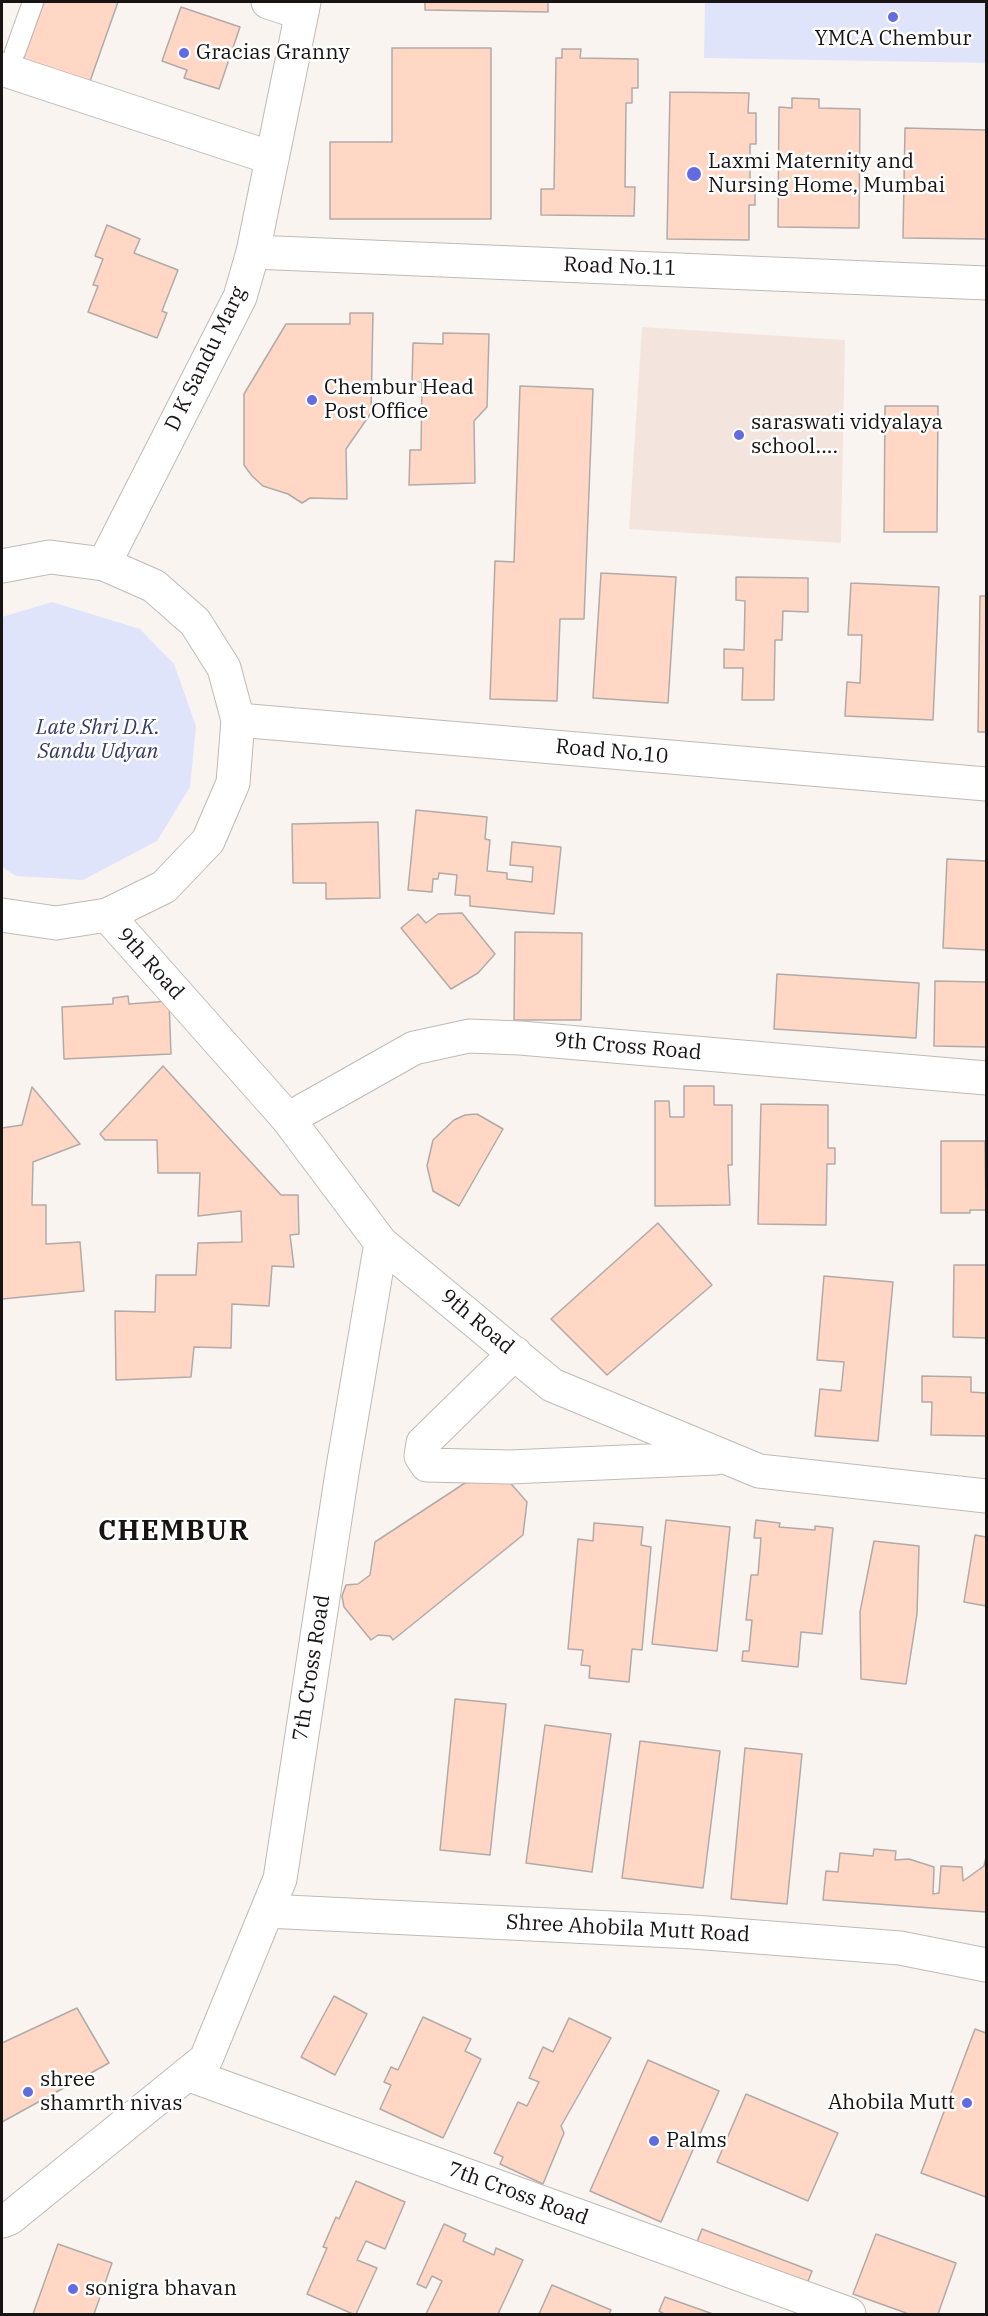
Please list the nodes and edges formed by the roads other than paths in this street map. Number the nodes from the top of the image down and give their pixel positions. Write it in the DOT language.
graph roads {
  1 [pos="33,2"];
  2 [pos="268,2"];
  3 [pos="302,7"];
  4 [pos="8,61"];
  5 [pos="272,158"];
  6 [pos="253,252"];
  7 [pos="987,283"];
  8 [pos="104,564"];
  9 [pos="2,566"];
  10 [pos="238,720"];
  11 [pos="987,784"];
  12 [pos="2,915"];
  13 [pos="107,915"];
  14 [pos="987,1078"];
  15 [pos="288,1119"];
  16 [pos="381,1242"];
  17 [pos="515,1353"];
  18 [pos="725,1457"];
  19 [pos="987,1496"];
  20 [pos="267,1911"];
  21 [pos="987,1965"];
  22 [pos="187,2074"];
  23 [pos="2,2221"];
  24 [pos="849,2314"];
  1 -- 4 [label="lane"];
  2 -- 3 [label="street"];
  3 -- 5 [label="street, D K Sandu Marg"];
  4 -- 5 [label="street"];
  5 -- 6 [label="street, D K Sandu Marg"];
  6 -- 7 [label="street, Road No.11"];
  6 -- 8 [label="street, D K Sandu Marg"];
  8 -- 9 [label="street"];
  8 -- 10 [label="street"];
  10 -- 11 [label="street, Road No.10"];
  10 -- 13 [label="street"];
  12 -- 13 [label="street"];
  13 -- 15 [label="street, 9th Road"];
  14 -- 15 [label="street, 9th Cross Road"];
  15 -- 16 [label="street, 9th Road"];
  16 -- 17 [label="street, 9th Road"];
  16 -- 20 [label="street, 7th Cross Road"];
  17 -- 18 [label="street, 9th Road"];
  17 -- 18 [label="street"];
  18 -- 19 [label="street, 9th Road"];
  20 -- 21 [label="street, Shree Ahobila Mutt Road"];
  20 -- 22 [label="street, 7th Cross Road"];
  22 -- 23 [label="street, 7th Cross Road"];
  22 -- 24 [label="street, 7th Cross Road"];
}
